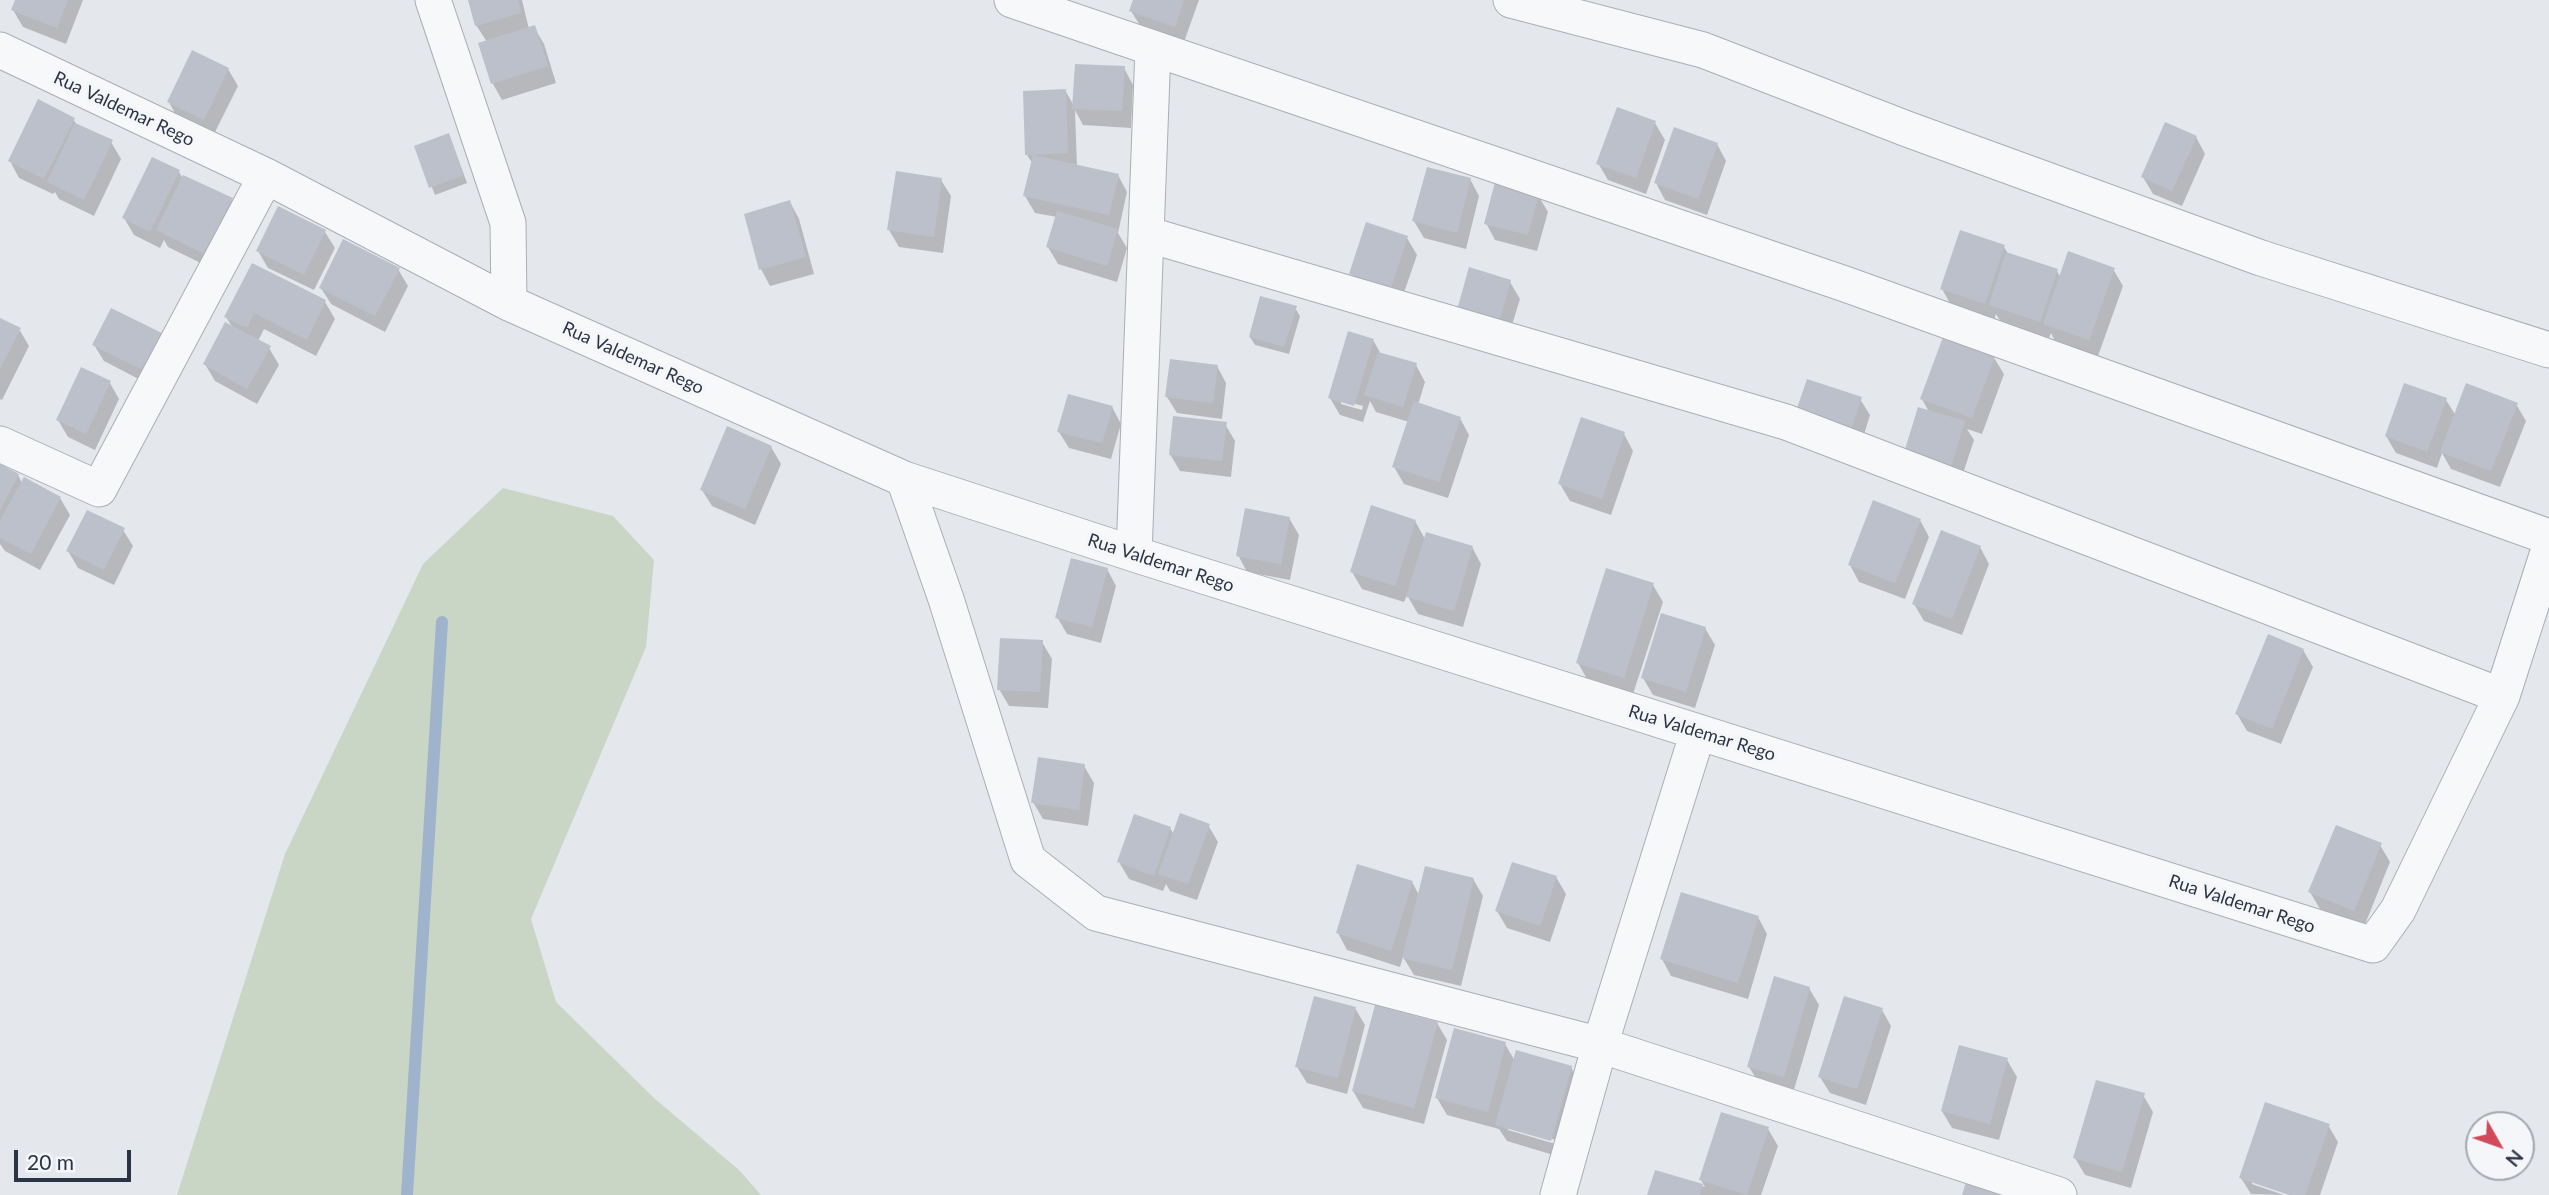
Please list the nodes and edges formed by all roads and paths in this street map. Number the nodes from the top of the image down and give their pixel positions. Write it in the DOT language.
graph roads {
  1 [pos="433,0"];
  2 [pos="1012,0"];
  3 [pos="1511,0"];
  4 [pos="1153,48"];
  5 [pos="0,50"];
  6 [pos="266,176"];
  7 [pos="1146,234"];
  8 [pos="509,303"];
  9 [pos="2549,350"];
  10 [pos="0,444"];
  11 [pos="904,479"];
  12 [pos="2549,537"];
  13 [pos="2549,549"];
  14 [pos="1134,554"];
  15 [pos="2502,696"];
  16 [pos="1698,732"];
  17 [pos="1600,1045"];
  18 [pos="1558,1195"];
  19 [pos="2059,1195"];
  1 -- 8 [label="street"];
  2 -- 4 [label="street"];
  3 -- 9 [label="street"];
  4 -- 7 [label="street"];
  4 -- 12 [label="street"];
  5 -- 6 [label="street, Rua Valdemar Rego"];
  6 -- 8 [label="street, Rua Valdemar Rego"];
  6 -- 10 [label="street"];
  7 -- 14 [label="street"];
  7 -- 15 [label="street"];
  8 -- 11 [label="street, Rua Valdemar Rego"];
  11 -- 14 [label="street, Rua Valdemar Rego"];
  11 -- 17 [label="street"];
  13 -- 15 [label="street"];
  14 -- 16 [label="street, Rua Valdemar Rego"];
  15 -- 16 [label="street, Rua Valdemar Rego"];
  16 -- 17 [label="street"];
  17 -- 18 [label="street"];
  17 -- 19 [label="street"];
}
